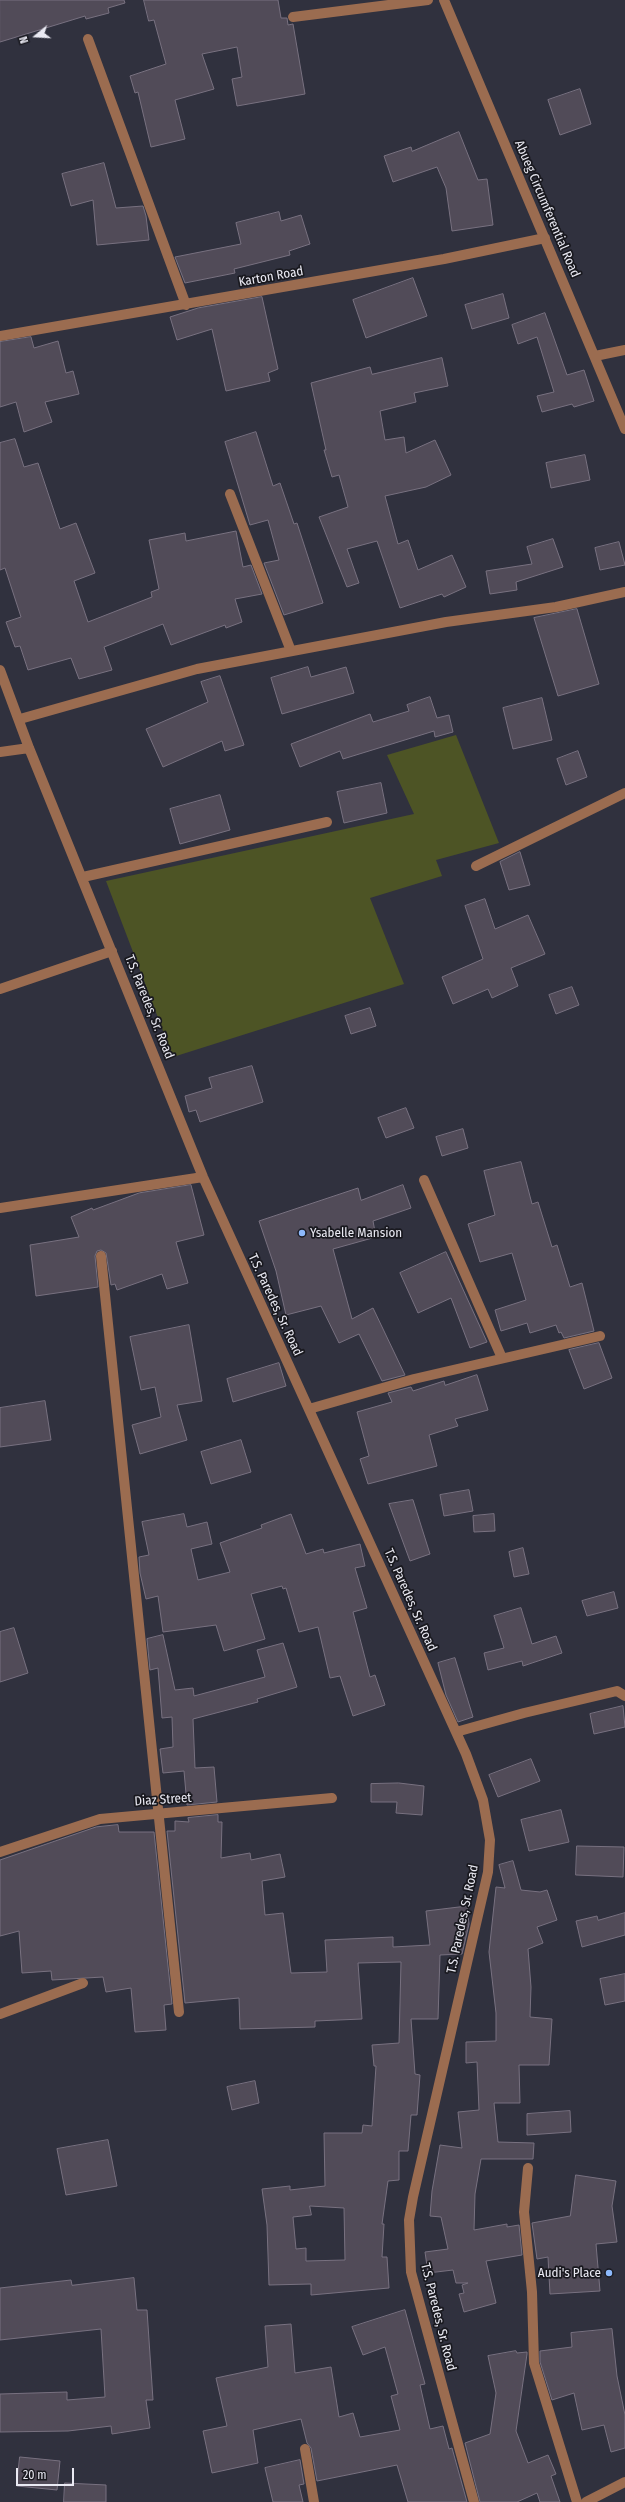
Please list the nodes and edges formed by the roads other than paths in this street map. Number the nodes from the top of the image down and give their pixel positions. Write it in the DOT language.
graph roads {
  1 [pos="428,0"];
  2 [pos="444,0"];
  3 [pos="293,17"];
  4 [pos="88,39"];
  5 [pos="545,238"];
  6 [pos="186,305"];
  7 [pos="0,336"];
  8 [pos="625,350"];
  9 [pos="595,356"];
  10 [pos="625,429"];
  11 [pos="230,494"];
  12 [pos="625,592"];
  13 [pos="291,651"];
  14 [pos="0,670"];
  15 [pos="20,719"];
  16 [pos="29,748"];
  17 [pos="0,752"];
  18 [pos="625,794"];
  19 [pos="327,822"];
  20 [pos="476,866"];
  21 [pos="83,877"];
  22 [pos="112,951"];
  23 [pos="0,989"];
  24 [pos="203,1177"];
  25 [pos="424,1180"];
  26 [pos="0,1208"];
  27 [pos="101,1256"];
  28 [pos="600,1336"];
  29 [pos="502,1358"];
  30 [pos="309,1409"];
  31 [pos="625,1696"];
  32 [pos="456,1732"];
  33 [pos="332,1798"];
  34 [pos="160,1814"];
  35 [pos="0,1852"];
  36 [pos="83,1983"];
  37 [pos="179,2012"];
  38 [pos="0,2014"];
  39 [pos="528,2168"];
  40 [pos="305,2449"];
  41 [pos="625,2482"];
  42 [pos="314,2502"];
  43 [pos="474,2502"];
  44 [pos="577,2502"];
  45 [pos="586,2502"];
  1 -- 3 [label="street"];
  2 -- 5 [label="street, Abueg Circumferential Road"];
  4 -- 6 [label="street"];
  5 -- 6 [label="street, Karton Road"];
  5 -- 9 [label="street, Abueg Circumferential Road"];
  6 -- 7 [label="street, Karton Road"];
  8 -- 9 [label="street"];
  9 -- 10 [label="street, Abueg Circumferential Road"];
  11 -- 13 [label="street"];
  12 -- 13 [label="street"];
  13 -- 15 [label="street"];
  14 -- 15 [label="street, T.S. Paredes, Sr. Road"];
  15 -- 16 [label="street, T.S. Paredes, Sr. Road"];
  16 -- 17 [label="street"];
  16 -- 21 [label="street, T.S. Paredes, Sr. Road"];
  18 -- 20 [label="street"];
  19 -- 21 [label="street"];
  21 -- 22 [label="street, T.S. Paredes, Sr. Road"];
  22 -- 23 [label="street"];
  22 -- 24 [label="street, T.S. Paredes, Sr. Road"];
  24 -- 26 [label="street"];
  24 -- 30 [label="street, T.S. Paredes, Sr. Road"];
  25 -- 29 [label="street"];
  27 -- 34 [label="street"];
  28 -- 29 [label="street"];
  29 -- 30 [label="street"];
  30 -- 32 [label="street, T.S. Paredes, Sr. Road"];
  31 -- 32 [label="street"];
  32 -- 43 [label="street, T.S. Paredes, Sr. Road"];
  33 -- 34 [label="street, Diaz Street"];
  34 -- 35 [label="street, Diaz Street"];
  34 -- 37 [label="street"];
  36 -- 38 [label="street"];
  39 -- 44 [label="street"];
  40 -- 42 [label="street"];
  41 -- 45 [label="street"];
}
